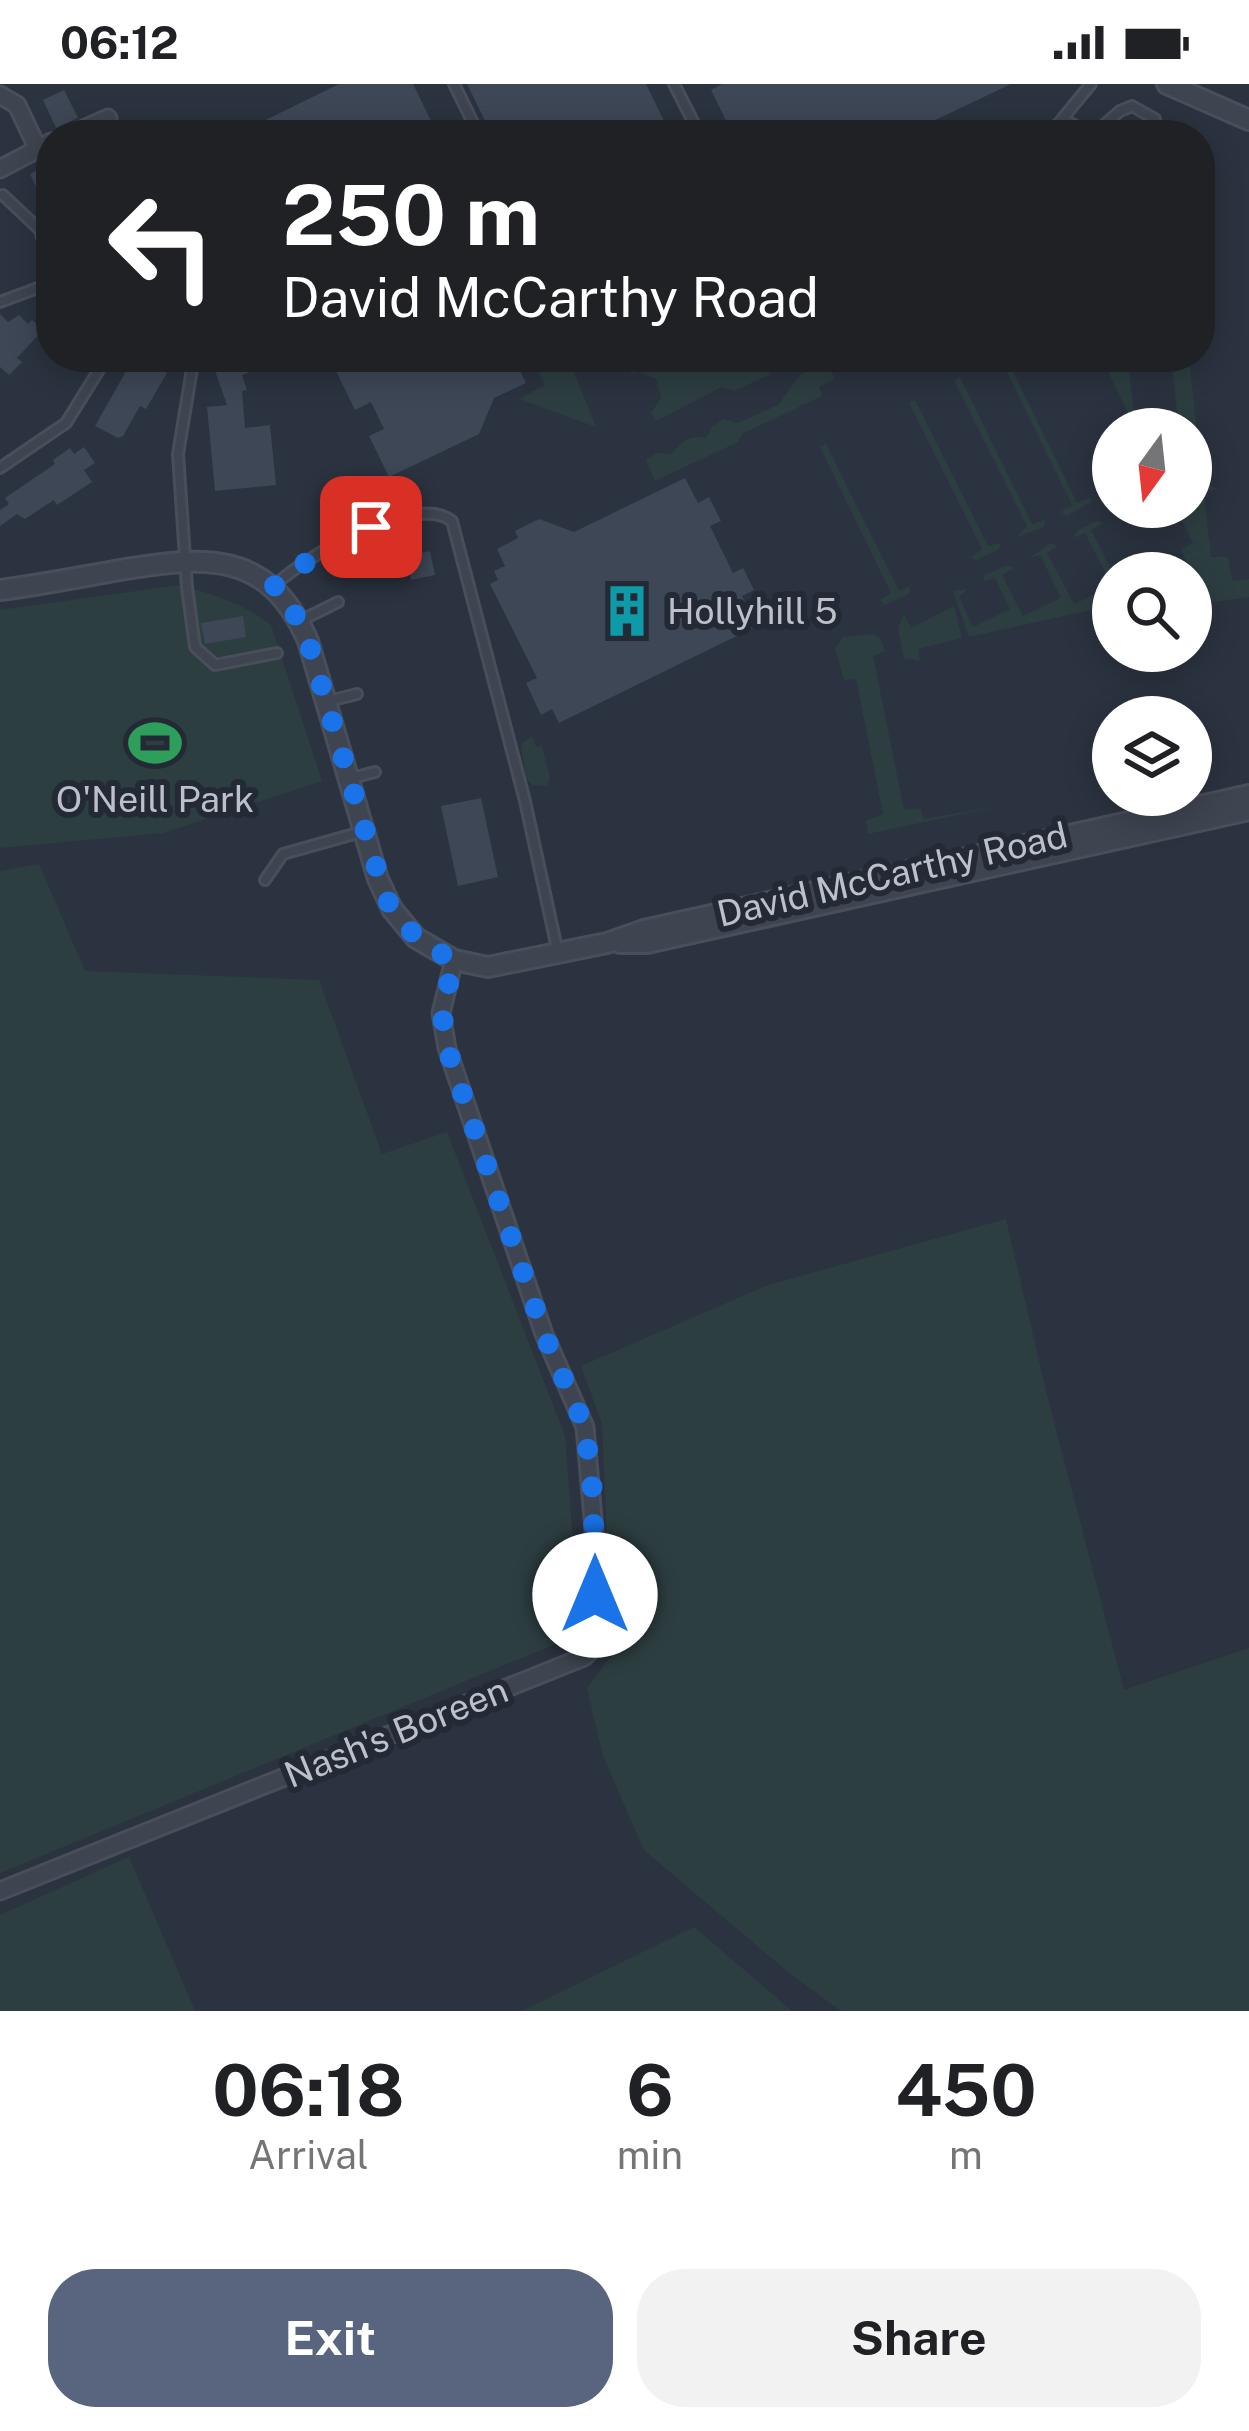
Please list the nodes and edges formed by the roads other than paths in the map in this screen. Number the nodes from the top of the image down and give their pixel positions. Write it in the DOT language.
graph roads {
  1 [pos="454,84"];
  2 [pos="674,84"];
  3 [pos="1091,84"];
  4 [pos="1167,84"];
  5 [pos="0,95"];
  6 [pos="108,118"];
  7 [pos="1063,119"];
  8 [pos="104,120"];
  9 [pos="472,120"];
  10 [pos="692,120"];
  11 [pos="1110,120"];
  12 [pos="1155,120"];
  13 [pos="1249,120"];
  14 [pos="36,133"];
  15 [pos="36,149"];
  16 [pos="0,169"];
  17 [pos="3,195"];
  18 [pos="36,226"];
  19 [pos="36,289"];
  20 [pos="0,302"];
  21 [pos="98,372"];
  22 [pos="192,372"];
  23 [pos="0,468"];
  24 [pos="185,560"];
  25 [pos="273,587"];
  26 [pos="0,590"];
  27 [pos="338,602"];
  28 [pos="300,621"];
  29 [pos="277,653"];
  30 [pos="357,694"];
  31 [pos="326,702"];
  32 [pos="375,772"];
  33 [pos="348,778"];
  34 [pos="1249,795"];
  35 [pos="1249,810"];
  36 [pos="363,831"];
  37 [pos="265,880"];
  38 [pos="608,943"];
  39 [pos="558,954"];
  40 [pos="454,960"];
  41 [pos="0,1891"];
  1 -- 9 [label="lane"];
  2 -- 10 [label="lane"];
  3 -- 7 [label="lane"];
  4 -- 13 [label="street"];
  5 -- 14 [label="street"];
  6 -- 8 [label="street"];
  11 -- 12 [label="lane"];
  15 -- 16 [label="street"];
  17 -- 18 [label="lane"];
  19 -- 20 [label="lane"];
  21 -- 23 [label="lane"];
  22 -- 24 [label="lane"];
  24 -- 25 [label="street"];
  24 -- 26 [label="street"];
  24 -- 29 [label="lane"];
  25 -- 28 [label="street"];
  25 -- 39 [label="lane"];
  27 -- 28 [label="lane"];
  28 -- 31 [label="street"];
  30 -- 31 [label="lane"];
  31 -- 33 [label="street"];
  32 -- 33 [label="lane"];
  33 -- 36 [label="street"];
  34 -- 38 [label="street, David McCarthy Road"];
  35 -- 38 [label="street, David McCarthy Road"];
  36 -- 37 [label="lane"];
  36 -- 40 [label="street"];
  38 -- 39 [label="street, David McCarthy Road"];
  39 -- 40 [label="street, David McCarthy Road"];
  40 -- 41 [label="street, Nash's Boreen"];
}
